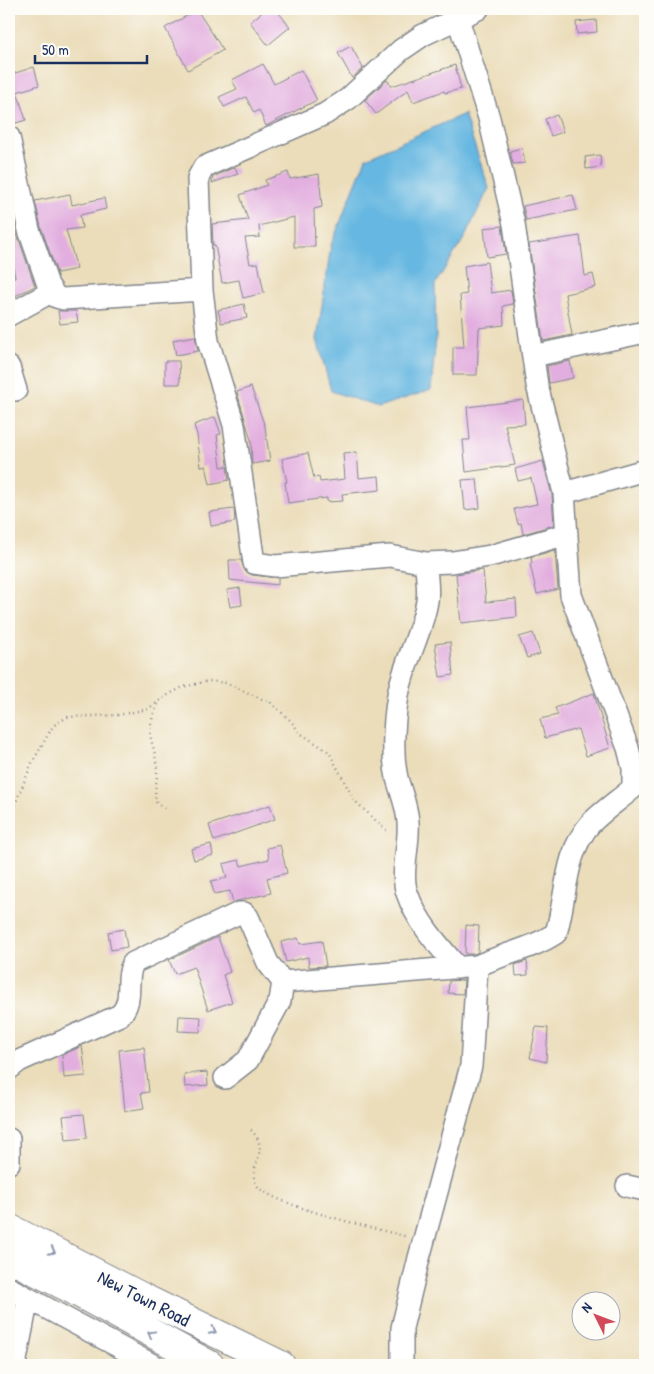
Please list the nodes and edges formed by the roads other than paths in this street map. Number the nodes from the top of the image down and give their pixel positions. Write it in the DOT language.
graph roads {
  1 [pos="478,9"];
  2 [pos="458,19"];
  3 [pos="9,137"];
  4 [pos="202,290"];
  5 [pos="51,292"];
  6 [pos="9,315"];
  7 [pos="645,332"];
  8 [pos="533,356"];
  9 [pos="9,367"];
  10 [pos="16,390"];
  11 [pos="645,470"];
  12 [pos="564,493"];
  13 [pos="567,534"];
  14 [pos="426,563"];
  15 [pos="639,792"];
  16 [pos="467,967"];
  17 [pos="283,982"];
  18 [pos="9,1066"];
  19 [pos="225,1078"];
  20 [pos="9,1139"];
  21 [pos="9,1163"];
  22 [pos="9,1228"];
  23 [pos="9,1258"];
  24 [pos="9,1288"];
  25 [pos="28,1298"];
  26 [pos="14,1365"];
  27 [pos="153,1365"];
  28 [pos="210,1365"];
  29 [pos="281,1365"];
  30 [pos="402,1365"];
  1 -- 2 [label="street"];
  2 -- 4 [label="street"];
  2 -- 8 [label="street"];
  3 -- 5 [label="street"];
  4 -- 5 [label="street"];
  4 -- 14 [label="street"];
  5 -- 6 [label="street"];
  7 -- 8 [label="street"];
  8 -- 12 [label="street"];
  9 -- 10 [label="street"];
  11 -- 12 [label="street"];
  12 -- 13 [label="street"];
  13 -- 14 [label="street"];
  13 -- 15 [label="street"];
  14 -- 16 [label="street"];
  15 -- 16 [label="street"];
  16 -- 17 [label="street"];
  16 -- 30 [label="street"];
  17 -- 18 [label="street"];
  17 -- 19 [label="street"];
  20 -- 21 [label="street"];
  22 -- 29 [label="main road, New Town Road, one-way"];
  28 -- 23 [label="main road, New Town Road, one-way"];
  24 -- 25 [label="street"];
  25 -- 26 [label="street"];
  25 -- 27 [label="street"];
}
